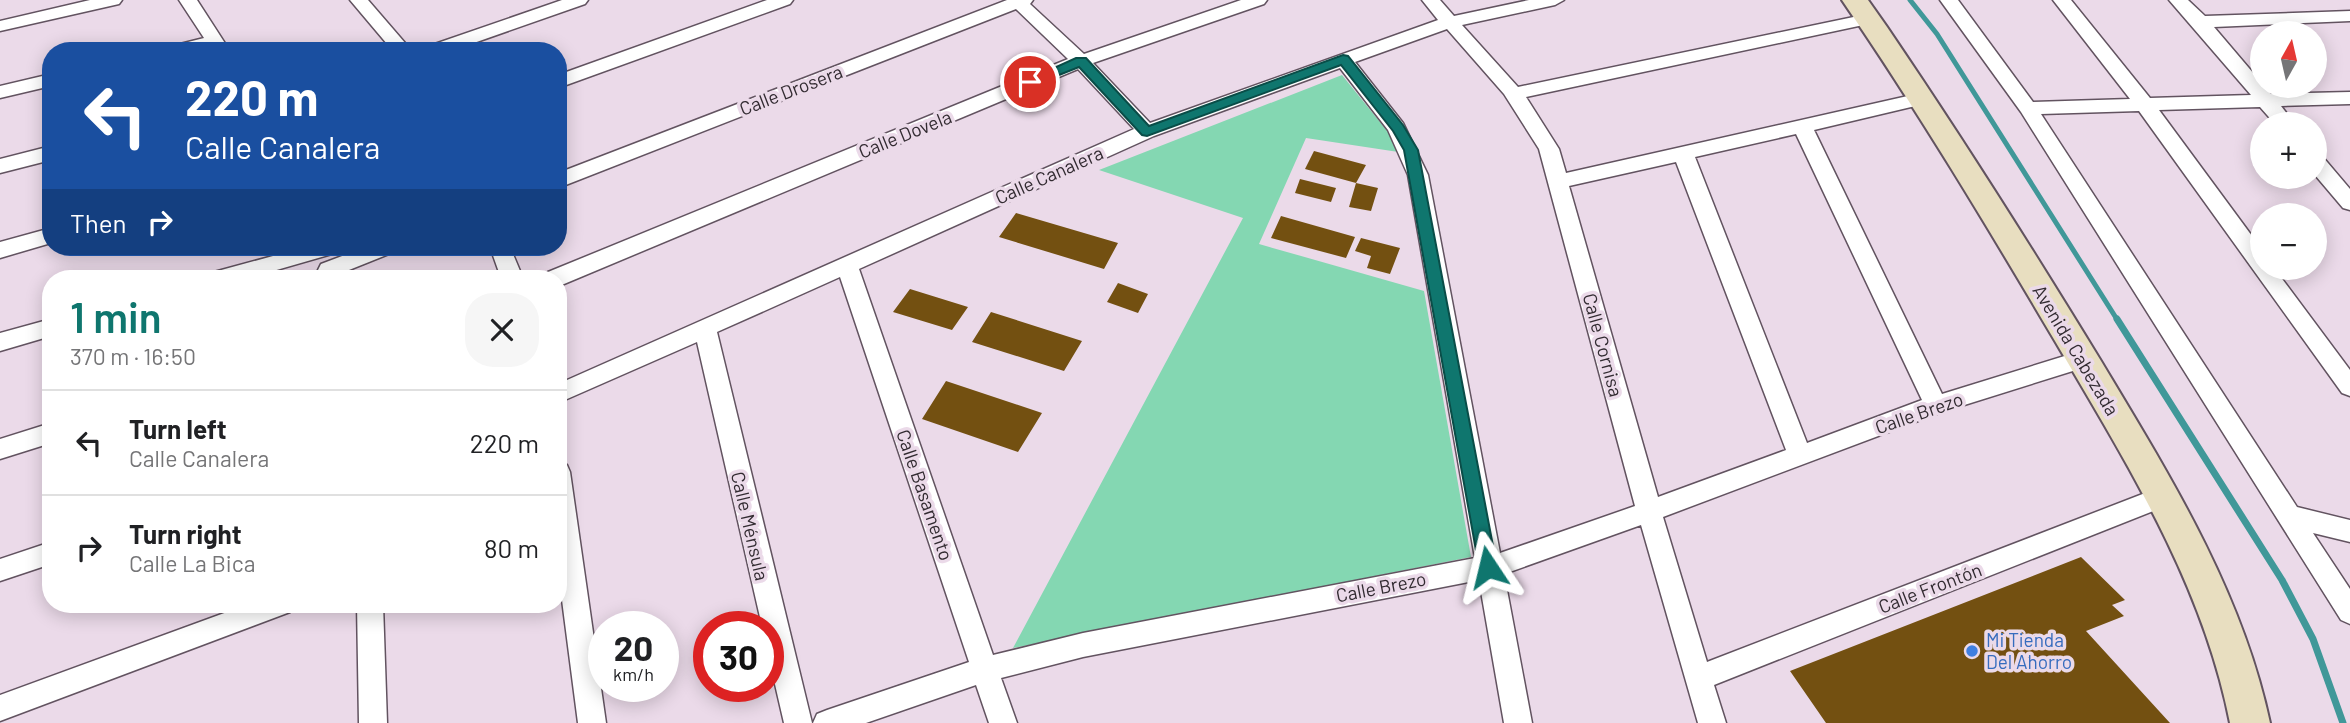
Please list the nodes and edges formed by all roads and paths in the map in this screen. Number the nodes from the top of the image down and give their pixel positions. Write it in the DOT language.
graph roads {
  1 [pos="113,0"];
  2 [pos="188,0"];
  3 [pos="579,0"];
  4 [pos="784,0"];
  5 [pos="984,0"];
  6 [pos="1258,0"];
  7 [pos="1431,0"];
  8 [pos="1555,0"];
  9 [pos="1949,0"];
  10 [pos="2062,0"];
  11 [pos="2178,0"];
  12 [pos="364,1"];
  13 [pos="1019,1"];
  14 [pos="1861,10"];
  15 [pos="2350,16"];
  16 [pos="1449,22"];
  17 [pos="2200,22"];
  18 [pos="0,26"];
  19 [pos="215,42"];
  20 [pos="396,42"];
  21 [pos="458,42"];
  22 [pos="1343,59"];
  23 [pos="1081,61"];
  24 [pos="567,79"];
  25 [pos="42,82"];
  26 [pos="0,92"];
  27 [pos="1513,94"];
  28 [pos="2350,98"];
  29 [pos="1921,99"];
  30 [pos="2266,101"];
  31 [pos="2144,105"];
  32 [pos="2028,108"];
  33 [pos="2275,112"];
  34 [pos="1803,128"];
  35 [pos="1147,131"];
  36 [pos="1683,153"];
  37 [pos="42,155"];
  38 [pos="567,161"];
  39 [pos="0,166"];
  40 [pos="2327,175"];
  41 [pos="567,177"];
  42 [pos="1558,182"];
  43 [pos="2350,203"];
  44 [pos="42,238"];
  45 [pos="2250,249"];
  46 [pos="0,250"];
  47 [pos="296,256"];
  48 [pos="368,256"];
  49 [pos="847,266"];
  50 [pos="249,270"];
  51 [pos="338,270"];
  52 [pos="567,273"];
  53 [pos="2272,280"];
  54 [pos="705,328"];
  55 [pos="42,330"];
  56 [pos="0,342"];
  57 [pos="2084,359"];
  58 [pos="2350,387"];
  59 [pos="567,390"];
  60 [pos="1936,405"];
  61 [pos="42,436"];
  62 [pos="0,449"];
  63 [pos="1800,456"];
  64 [pos="2162,497"];
  65 [pos="1649,510"];
  66 [pos="2290,516"];
  67 [pos="2350,531"];
  68 [pos="567,538"];
  69 [pos="42,556"];
  70 [pos="1488,567"];
  71 [pos="0,570"];
  72 [pos="2350,612"];
  73 [pos="257,613"];
  74 [pos="370,613"];
  75 [pos="984,670"];
  76 [pos="1699,678"];
  77 [pos="0,708"];
  78 [pos="373,723"];
  79 [pos="592,723"];
  80 [pos="797,723"];
  81 [pos="827,723"];
  82 [pos="1003,723"];
  83 [pos="1518,723"];
  84 [pos="1712,723"];
  85 [pos="2250,723"];
  1 -- 18 [label="street"];
  2 -- 19 [label="street"];
  3 -- 21 [label="street"];
  4 -- 24 [label="street"];
  5 -- 38 [label="street, Calle Drosera"];
  6 -- 23 [label="street, Calle Dovela"];
  7 -- 16 [label="street, Calle Cornisa"];
  8 -- 16 [label="street, Calle Canalera"];
  9 -- 32 [label="street"];
  10 -- 31 [label="street"];
  11 -- 17 [label="street"];
  12 -- 20 [label="street"];
  13 -- 23 [label="street"];
  13 -- 41 [label="street, Calle Drosera"];
  14 -- 27 [label="street"];
  14 -- 29 [label="main road, Avenida Cabezada"];
  15 -- 17 [label="street"];
  16 -- 22 [label="street, Calle Canalera"];
  16 -- 27 [label="street, Calle Cornisa"];
  17 -- 30 [label="street"];
  22 -- 35 [label="street, Calle Canalera"];
  22 -- 70 [label="street"];
  23 -- 35 [label="street"];
  23 -- 52 [label="street, Calle Dovela"];
  25 -- 26 [label="street"];
  27 -- 42 [label="street, Calle Cornisa"];
  28 -- 30 [label="street"];
  29 -- 34 [label="street"];
  29 -- 57 [label="main road, Avenida Cabezada"];
  30 -- 31 [label="street"];
  30 -- 33 [label="street"];
  31 -- 32 [label="street"];
  31 -- 45 [label="street"];
  32 -- 66 [label="street"];
  34 -- 36 [label="street"];
  34 -- 60 [label="street"];
  35 -- 49 [label="street, Calle Canalera"];
  36 -- 42 [label="street"];
  36 -- 63 [label="street"];
  37 -- 39 [label="street"];
  40 -- 43 [label="street"];
  42 -- 65 [label="street, Calle Cornisa"];
  44 -- 46 [label="street"];
  47 -- 50 [label="street"];
  48 -- 51 [label="street"];
  49 -- 54 [label="street, Calle Canalera"];
  49 -- 75 [label="street, Calle Basamento"];
  53 -- 58 [label="street"];
  54 -- 59 [label="street, Calle Canalera"];
  54 -- 80 [label="street, Calle Ménsula"];
  55 -- 56 [label="street"];
  57 -- 60 [label="street, Calle Brezo"];
  57 -- 64 [label="main road, Avenida Cabezada"];
  60 -- 63 [label="street, Calle Brezo"];
  61 -- 62 [label="street"];
  63 -- 65 [label="street, Calle Brezo"];
  64 -- 76 [label="street, Calle Frontón"];
  64 -- 85 [label="main road, Avenida Cabezada"];
  65 -- 70 [label="street, Calle Brezo"];
  65 -- 76 [label="street, Calle Cornisa"];
  66 -- 67 [label="street"];
  66 -- 72 [label="street"];
  68 -- 79 [label="street"];
  69 -- 71 [label="street"];
  70 -- 75 [label="street, Calle Brezo"];
  70 -- 83 [label="street"];
  73 -- 77 [label="street"];
  74 -- 78 [label="street"];
  75 -- 81 [label="street, Calle Brezo"];
  75 -- 82 [label="street, Calle Basamento"];
  76 -- 84 [label="street, Calle Cornisa"];
}
